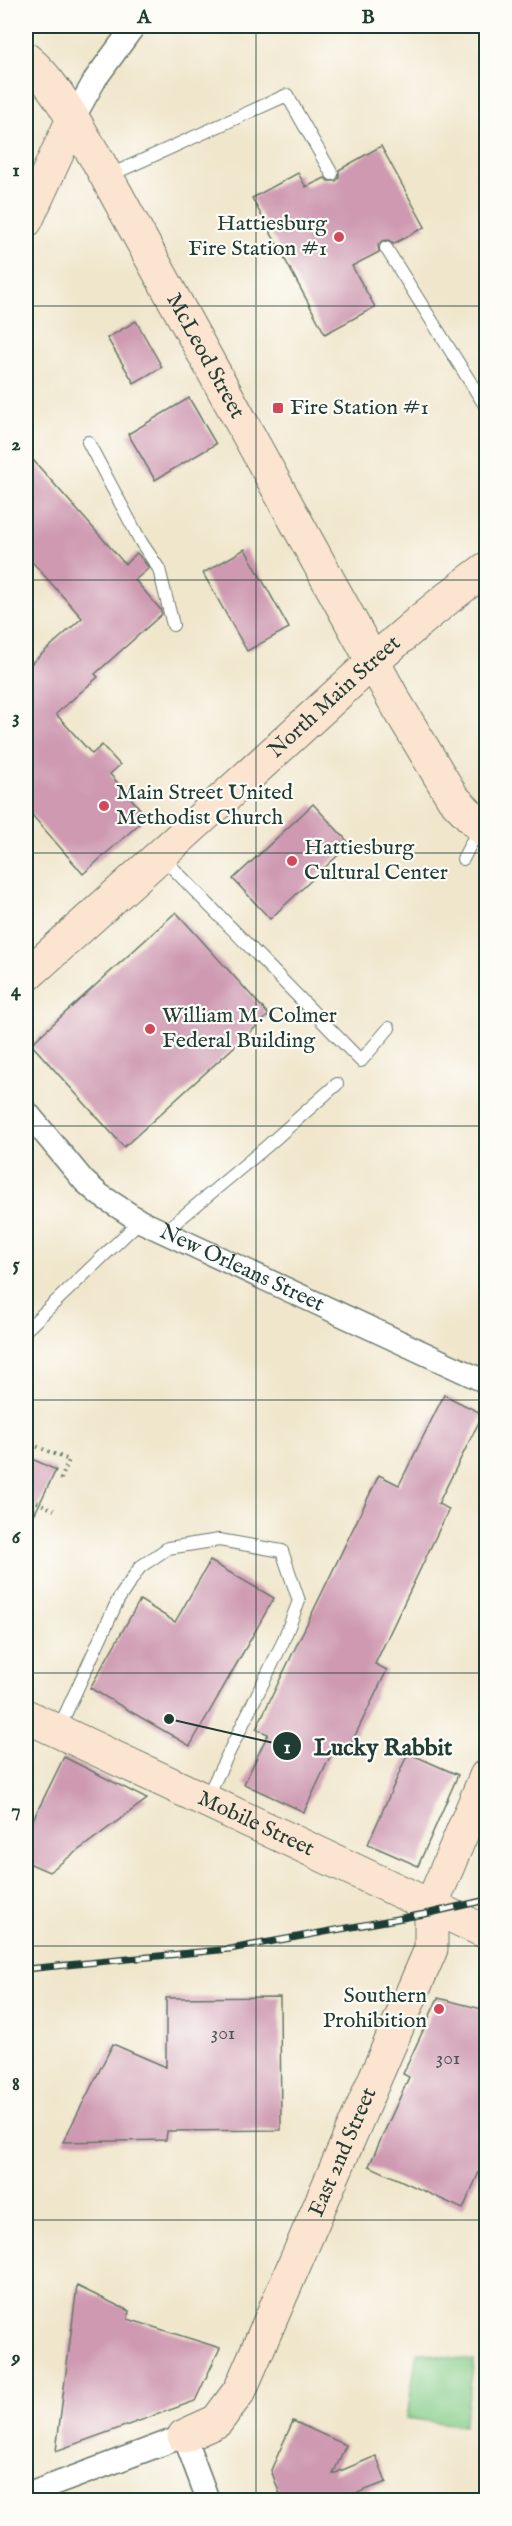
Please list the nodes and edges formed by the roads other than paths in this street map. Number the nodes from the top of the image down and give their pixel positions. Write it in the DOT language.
graph roads {
  1 [pos="134,26"];
  2 [pos="26,59"];
  3 [pos="72,119"];
  4 [pos="332,174"];
  5 [pos="107,177"];
  6 [pos="26,221"];
  7 [pos="386,248"];
  8 [pos="486,407"];
  9 [pos="88,442"];
  10 [pos="486,569"];
  11 [pos="173,625"];
  12 [pos="373,661"];
  13 [pos="483,829"];
  14 [pos="161,856"];
  15 [pos="463,859"];
  16 [pos="26,976"];
  17 [pos="389,1028"];
  18 [pos="337,1084"];
  19 [pos="26,1111"];
  20 [pos="140,1221"];
  21 [pos="163,1233"];
  22 [pos="26,1330"];
  23 [pos="486,1382"];
  24 [pos="26,1716"];
  25 [pos="58,1731"];
  26 [pos="486,1776"];
  27 [pos="205,1800"];
  28 [pos="431,1906"];
  29 [pos="486,1932"];
  30 [pos="184,2436"];
  31 [pos="26,2495"];
  32 [pos="208,2500"];
  1 -- 3 [label="street"];
  2 -- 3 [label="street, McLeod Street"];
  3 -- 5 [label="street, McLeod Street"];
  3 -- 6 [label="street"];
  4 -- 5 [label="lane"];
  5 -- 12 [label="street, McLeod Street"];
  7 -- 8 [label="lane"];
  9 -- 11 [label="lane"];
  10 -- 12 [label="street, North Main Street"];
  12 -- 13 [label="street, McLeod Street"];
  12 -- 14 [label="street, North Main Street"];
  13 -- 15 [label="lane"];
  14 -- 16 [label="street, North Main Street"];
  14 -- 17 [label="lane"];
  18 -- 21 [label="lane"];
  19 -- 20 [label="street, New Orleans Street"];
  20 -- 21 [label="street, New Orleans Street"];
  20 -- 22 [label="lane"];
  21 -- 23 [label="street, New Orleans Street"];
  24 -- 25 [label="street, Mobile Street"];
  25 -- 27 [label="street, Mobile Street"];
  25 -- 27 [label="lane"];
  26 -- 28 [label="street, East 2nd Street"];
  27 -- 28 [label="street, Mobile Street"];
  28 -- 29 [label="street, Mobile Street"];
  28 -- 30 [label="street, East 2nd Street"];
  30 -- 31 [label="street"];
  30 -- 32 [label="street"];
}
